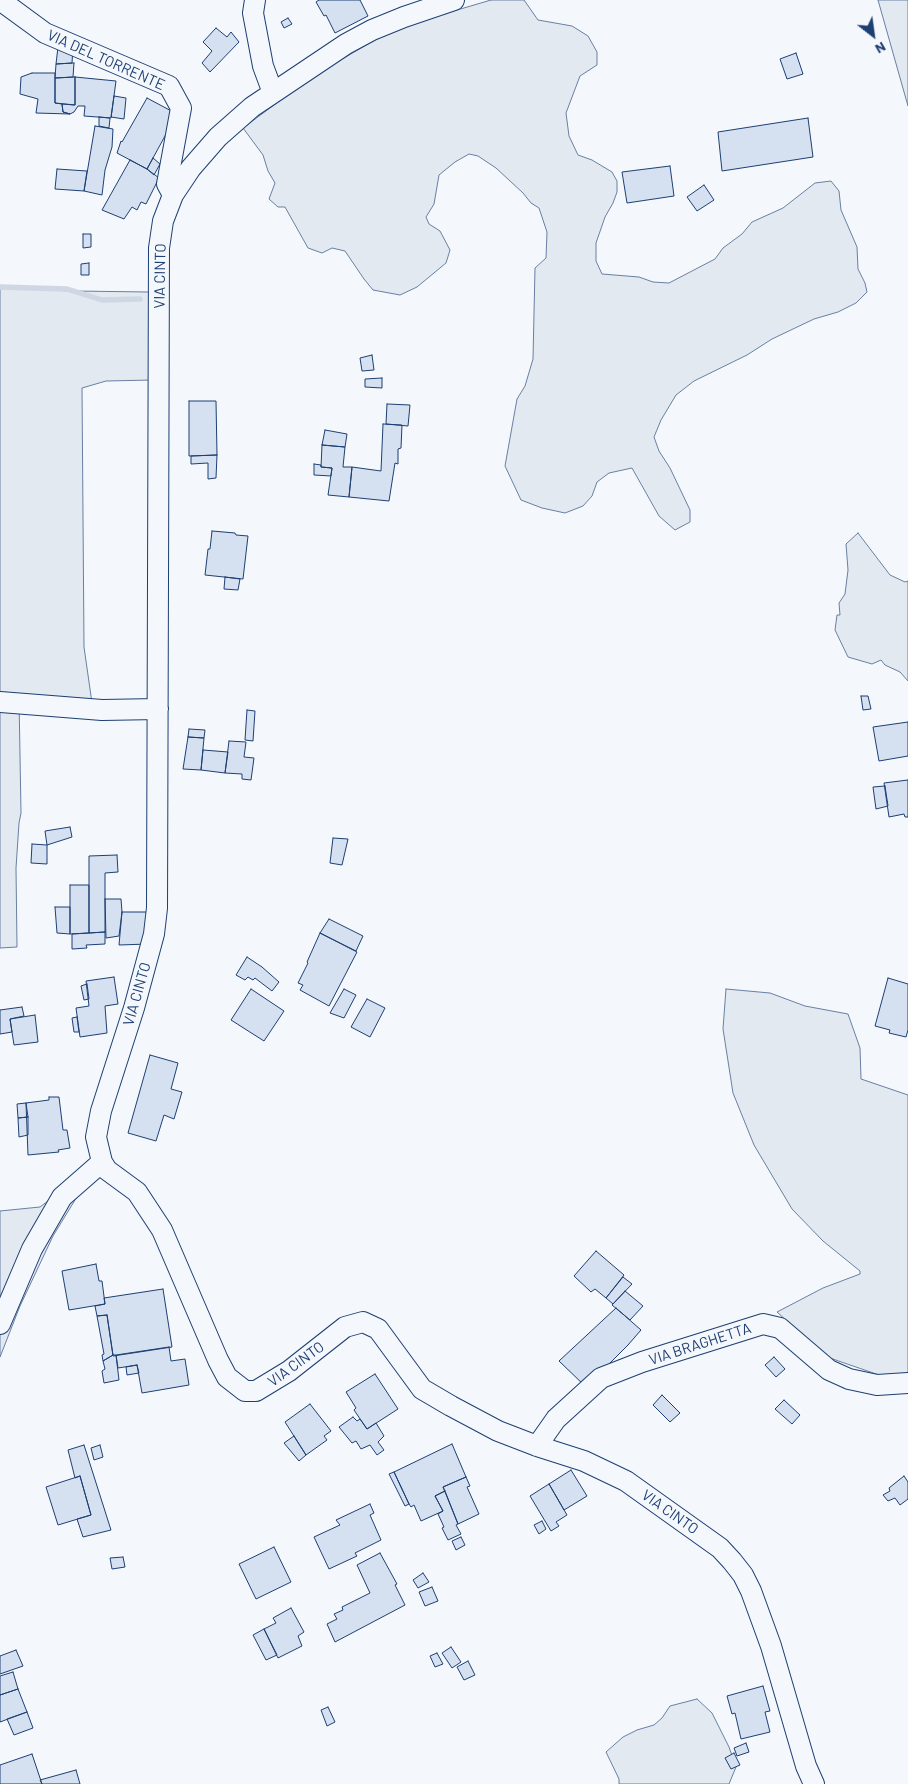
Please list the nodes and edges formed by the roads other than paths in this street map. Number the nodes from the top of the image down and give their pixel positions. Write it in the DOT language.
graph roads {
  1 [pos="0,0"];
  2 [pos="255,0"];
  3 [pos="454,0"];
  4 [pos="273,93"];
  5 [pos="173,195"];
  6 [pos="0,702"];
  7 [pos="158,709"];
  8 [pos="102,1162"];
  9 [pos="0,1324"];
  10 [pos="908,1383"];
  11 [pos="537,1446"];
  12 [pos="814,1784"];
  1 -- 5 [label="street, VIA DEL TORRENTE"];
  2 -- 4 [label="street"];
  3 -- 4 [label="street, VIA CINTO"];
  4 -- 5 [label="street, VIA CINTO"];
  5 -- 7 [label="street, VIA CINTO"];
  6 -- 7 [label="street"];
  7 -- 8 [label="street, VIA CINTO"];
  8 -- 9 [label="street"];
  8 -- 11 [label="street, VIA CINTO"];
  10 -- 11 [label="street, VIA BRAGHETTA"];
  11 -- 12 [label="street, VIA CINTO"];
}
